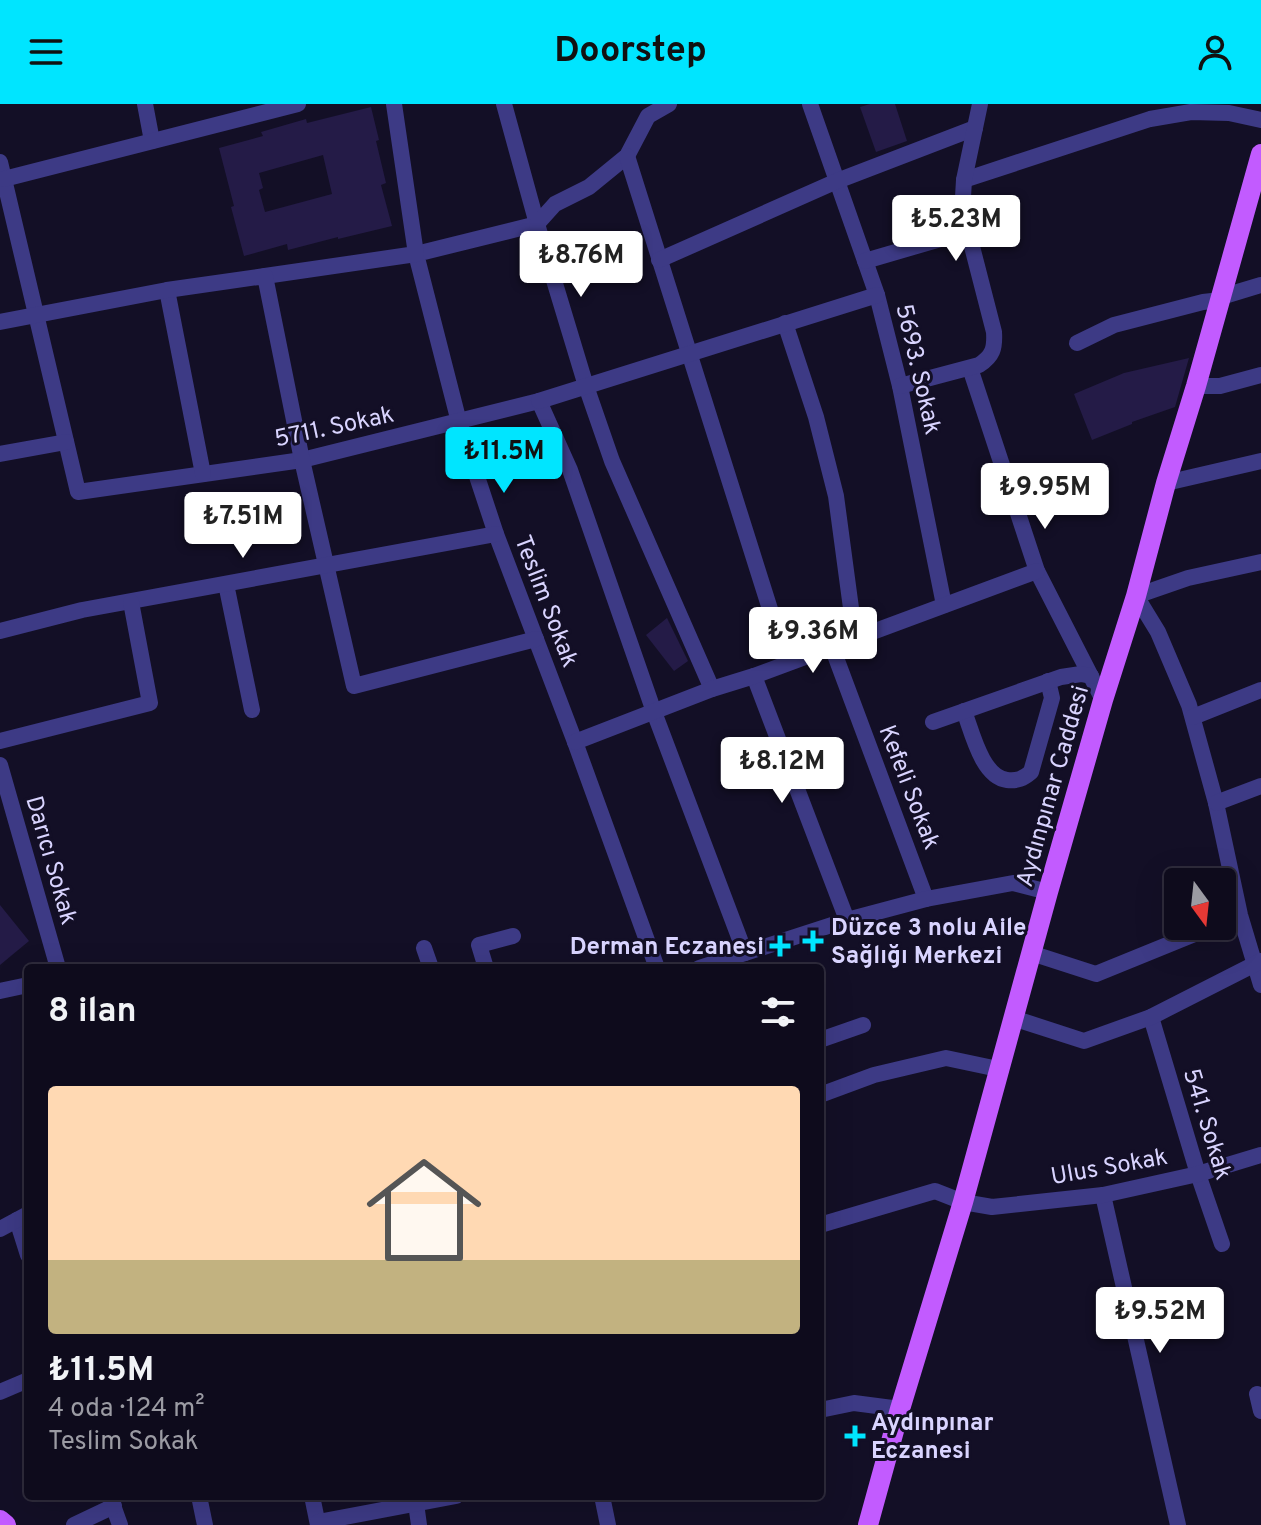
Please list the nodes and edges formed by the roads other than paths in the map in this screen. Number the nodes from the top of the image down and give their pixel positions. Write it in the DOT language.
graph roads {
  1 [pos="145,104"];
  2 [pos="298,104"];
  3 [pos="394,104"];
  4 [pos="504,104"];
  5 [pos="669,104"];
  6 [pos="810,104"];
  7 [pos="980,104"];
  8 [pos="1261,120"];
  9 [pos="975,128"];
  10 [pos="152,141"];
  11 [pos="1261,154"];
  12 [pos="627,156"];
  13 [pos="0,162"];
  14 [pos="4,179"];
  15 [pos="1258,179"];
  16 [pos="964,180"];
  17 [pos="837,181"];
  18 [pos="537,224"];
  19 [pos="968,231"];
  20 [pos="416,254"];
  21 [pos="659,260"];
  22 [pos="865,261"];
  23 [pos="265,276"];
  24 [pos="1261,285"];
  25 [pos="167,290"];
  26 [pos="877,295"];
  27 [pos="1221,298"];
  28 [pos="37,315"];
  29 [pos="0,322"];
  30 [pos="785,323"];
  31 [pos="1077,343"];
  32 [pos="690,353"];
  33 [pos="970,368"];
  34 [pos="1261,375"];
  35 [pos="586,386"];
  36 [pos="900,386"];
  37 [pos="1196,386"];
  38 [pos="539,401"];
  39 [pos="459,422"];
  40 [pos="66,442"];
  41 [pos="0,454"];
  42 [pos="302,460"];
  43 [pos="1261,461"];
  44 [pos="203,474"];
  45 [pos="1166,483"];
  46 [pos="496,534"];
  47 [pos="1261,562"];
  48 [pos="326,565"];
  49 [pos="1037,571"];
  50 [pos="226,584"];
  51 [pos="1136,596"];
  52 [pos="131,602"];
  53 [pos="944,605"];
  54 [pos="0,631"];
  55 [pos="855,638"];
  56 [pos="536,639"];
  57 [pos="832,647"];
  58 [pos="787,663"];
  59 [pos="754,676"];
  60 [pos="1091,676"];
  61 [pos="1048,681"];
  62 [pos="712,689"];
  63 [pos="1261,690"];
  64 [pos="1103,700"];
  65 [pos="252,710"];
  66 [pos="964,711"];
  67 [pos="654,712"];
  68 [pos="1193,717"];
  69 [pos="933,722"];
  70 [pos="0,741"];
  71 [pos="575,742"];
  72 [pos="0,765"];
  73 [pos="1261,786"];
  74 [pos="3,787"];
  75 [pos="1216,803"];
  76 [pos="1048,892"];
  77 [pos="926,899"];
  78 [pos="1240,915"];
  79 [pos="1236,917"];
  80 [pos="847,920"];
  81 [pos="513,936"];
  82 [pos="1180,940"];
  83 [pos="424,948"];
  84 [pos="745,953"];
  85 [pos="1031,953"];
  86 [pos="1258,962"];
  87 [pos="57,964"];
  88 [pos="430,964"];
  89 [pos="485,964"];
  90 [pos="656,964"];
  91 [pos="711,964"];
  92 [pos="1261,985"];
  93 [pos="24,986"];
  94 [pos="0,991"];
  95 [pos="1151,1017"];
  96 [pos="1013,1018"];
  97 [pos="863,1025"];
  98 [pos="824,1039"];
  99 [pos="998,1069"];
  100 [pos="824,1094"];
  101 [pos="1261,1155"];
  102 [pos="1198,1174"];
  103 [pos="1103,1195"];
  104 [pos="963,1202"];
  105 [pos="22,1217"];
  106 [pos="824,1224"];
  107 [pos="0,1229"];
  108 [pos="1222,1244"];
  109 [pos="24,1382"];
  110 [pos="0,1392"];
  111 [pos="1257,1394"];
  112 [pos="824,1409"];
  113 [pos="900,1409"];
  114 [pos="1261,1411"];
  115 [pos="200,1500"];
  116 [pos="313,1500"];
  117 [pos="416,1500"];
  118 [pos="603,1500"];
  119 [pos="111,1501"];
  120 [pos="0,1520"];
  121 [pos="318,1524"];
  122 [pos="6,1525"];
  123 [pos="74,1525"];
  124 [pos="120,1525"];
  125 [pos="205,1525"];
  126 [pos="419,1525"];
  127 [pos="608,1525"];
  128 [pos="868,1525"];
  129 [pos="1178,1525"];
  1 -- 10 [label="street"];
  2 -- 10 [label="street"];
  3 -- 20 [label="street, Teslim Sokak"];
  4 -- 18 [label="street"];
  5 -- 12 [label="street"];
  6 -- 17 [label="street, 5693. Sokak"];
  7 -- 9 [label="street"];
  8 -- 16 [label="street"];
  9 -- 16 [label="street"];
  9 -- 17 [label="street"];
  10 -- 14 [label="street"];
  11 -- 15 [label="main road, Aydınpınar Caddesi"];
  12 -- 18 [label="street"];
  12 -- 21 [label="street"];
  13 -- 14 [label="street, 5711. Sokak"];
  14 -- 28 [label="street, 5711. Sokak"];
  15 -- 27 [label="main road, Aydınpınar Caddesi"];
  16 -- 19 [label="street"];
  17 -- 21 [label="street"];
  17 -- 22 [label="street, 5693. Sokak"];
  18 -- 20 [label="street"];
  18 -- 35 [label="street"];
  19 -- 22 [label="street"];
  19 -- 33 [label="street"];
  20 -- 23 [label="street"];
  20 -- 39 [label="street, Teslim Sokak"];
  21 -- 32 [label="street"];
  22 -- 26 [label="street, 5693. Sokak"];
  23 -- 25 [label="street"];
  23 -- 42 [label="street"];
  24 -- 27 [label="street"];
  25 -- 28 [label="street"];
  25 -- 44 [label="street"];
  26 -- 30 [label="street, 5711. Sokak"];
  26 -- 36 [label="street, 5693. Sokak"];
  27 -- 31 [label="street"];
  27 -- 37 [label="main road, Aydınpınar Caddesi"];
  28 -- 29 [label="street"];
  28 -- 40 [label="street, 5711. Sokak"];
  30 -- 32 [label="street, 5711. Sokak"];
  30 -- 55 [label="street"];
  32 -- 35 [label="street, 5711. Sokak"];
  32 -- 58 [label="street"];
  33 -- 36 [label="street"];
  33 -- 49 [label="street"];
  34 -- 37 [label="street"];
  35 -- 38 [label="street, 5711. Sokak"];
  35 -- 62 [label="street"];
  36 -- 53 [label="street, 5693. Sokak"];
  37 -- 45 [label="main road, Aydınpınar Caddesi"];
  38 -- 39 [label="street, 5711. Sokak"];
  38 -- 67 [label="street"];
  39 -- 42 [label="street, 5711. Sokak"];
  39 -- 46 [label="street, Teslim Sokak"];
  40 -- 41 [label="street"];
  40 -- 44 [label="street, 5711. Sokak"];
  42 -- 44 [label="street, 5711. Sokak"];
  42 -- 48 [label="street"];
  43 -- 45 [label="street"];
  45 -- 51 [label="main road, Aydınpınar Caddesi"];
  46 -- 48 [label="street"];
  46 -- 56 [label="street, Teslim Sokak"];
  47 -- 51 [label="street"];
  48 -- 50 [label="street"];
  48 -- 56 [label="street"];
  49 -- 53 [label="street"];
  49 -- 60 [label="street"];
  50 -- 52 [label="street"];
  50 -- 65 [label="street"];
  51 -- 64 [label="main road, Aydınpınar Caddesi"];
  51 -- 68 [label="street"];
  52 -- 54 [label="street"];
  52 -- 70 [label="street"];
  53 -- 55 [label="street"];
  55 -- 57 [label="street"];
  56 -- 71 [label="street, Teslim Sokak"];
  57 -- 58 [label="street"];
  57 -- 77 [label="street, Kefeli Sokak"];
  58 -- 59 [label="street"];
  59 -- 62 [label="street"];
  59 -- 80 [label="street"];
  60 -- 61 [label="street"];
  60 -- 64 [label="street"];
  61 -- 66 [label="street"];
  61 -- 66 [label="street"];
  62 -- 67 [label="street"];
  63 -- 68 [label="street"];
  64 -- 76 [label="main road, Aydınpınar Caddesi"];
  66 -- 69 [label="street"];
  67 -- 71 [label="street"];
  67 -- 84 [label="street"];
  68 -- 75 [label="street"];
  71 -- 90 [label="street, Teslim Sokak"];
  72 -- 74 [label="street, Darıcı Sokak"];
  73 -- 75 [label="street"];
  74 -- 87 [label="street, Darıcı Sokak"];
  75 -- 78 [label="street"];
  76 -- 77 [label="street"];
  76 -- 85 [label="main road, Aydınpınar Caddesi"];
  77 -- 80 [label="street"];
  78 -- 79 [label="street"];
  78 -- 86 [label="street"];
  80 -- 84 [label="street"];
  81 -- 89 [label="street"];
  82 -- 85 [label="street"];
  83 -- 88 [label="street"];
  84 -- 91 [label="street"];
  85 -- 96 [label="main road, Aydınpınar Caddesi"];
  86 -- 92 [label="street"];
  86 -- 95 [label="street"];
  93 -- 94 [label="street"];
  95 -- 96 [label="street"];
  95 -- 102 [label="street, 541. Sokak"];
  96 -- 99 [label="main road, Aydınpınar Caddesi"];
  97 -- 98 [label="street"];
  99 -- 100 [label="street"];
  99 -- 104 [label="main road, Aydınpınar Caddesi"];
  101 -- 102 [label="street, Ulus Sokak"];
  102 -- 103 [label="street, Ulus Sokak"];
  102 -- 108 [label="street, 541. Sokak"];
  103 -- 104 [label="street, Ulus Sokak"];
  103 -- 129 [label="street"];
  104 -- 106 [label="street, Ulus Sokak"];
  104 -- 113 [label="main road, Aydınpınar Caddesi"];
  105 -- 107 [label="street"];
  109 -- 110 [label="street"];
  111 -- 114 [label="street"];
  112 -- 113 [label="street"];
  113 -- 128 [label="main road, Aydınpınar Caddesi"];
  115 -- 125 [label="street"];
  116 -- 121 [label="street"];
  117 -- 121 [label="street"];
  117 -- 126 [label="street"];
  118 -- 127 [label="street"];
  119 -- 123 [label="street"];
  119 -- 124 [label="street"];
  120 -- 122 [label="main road"];
}
